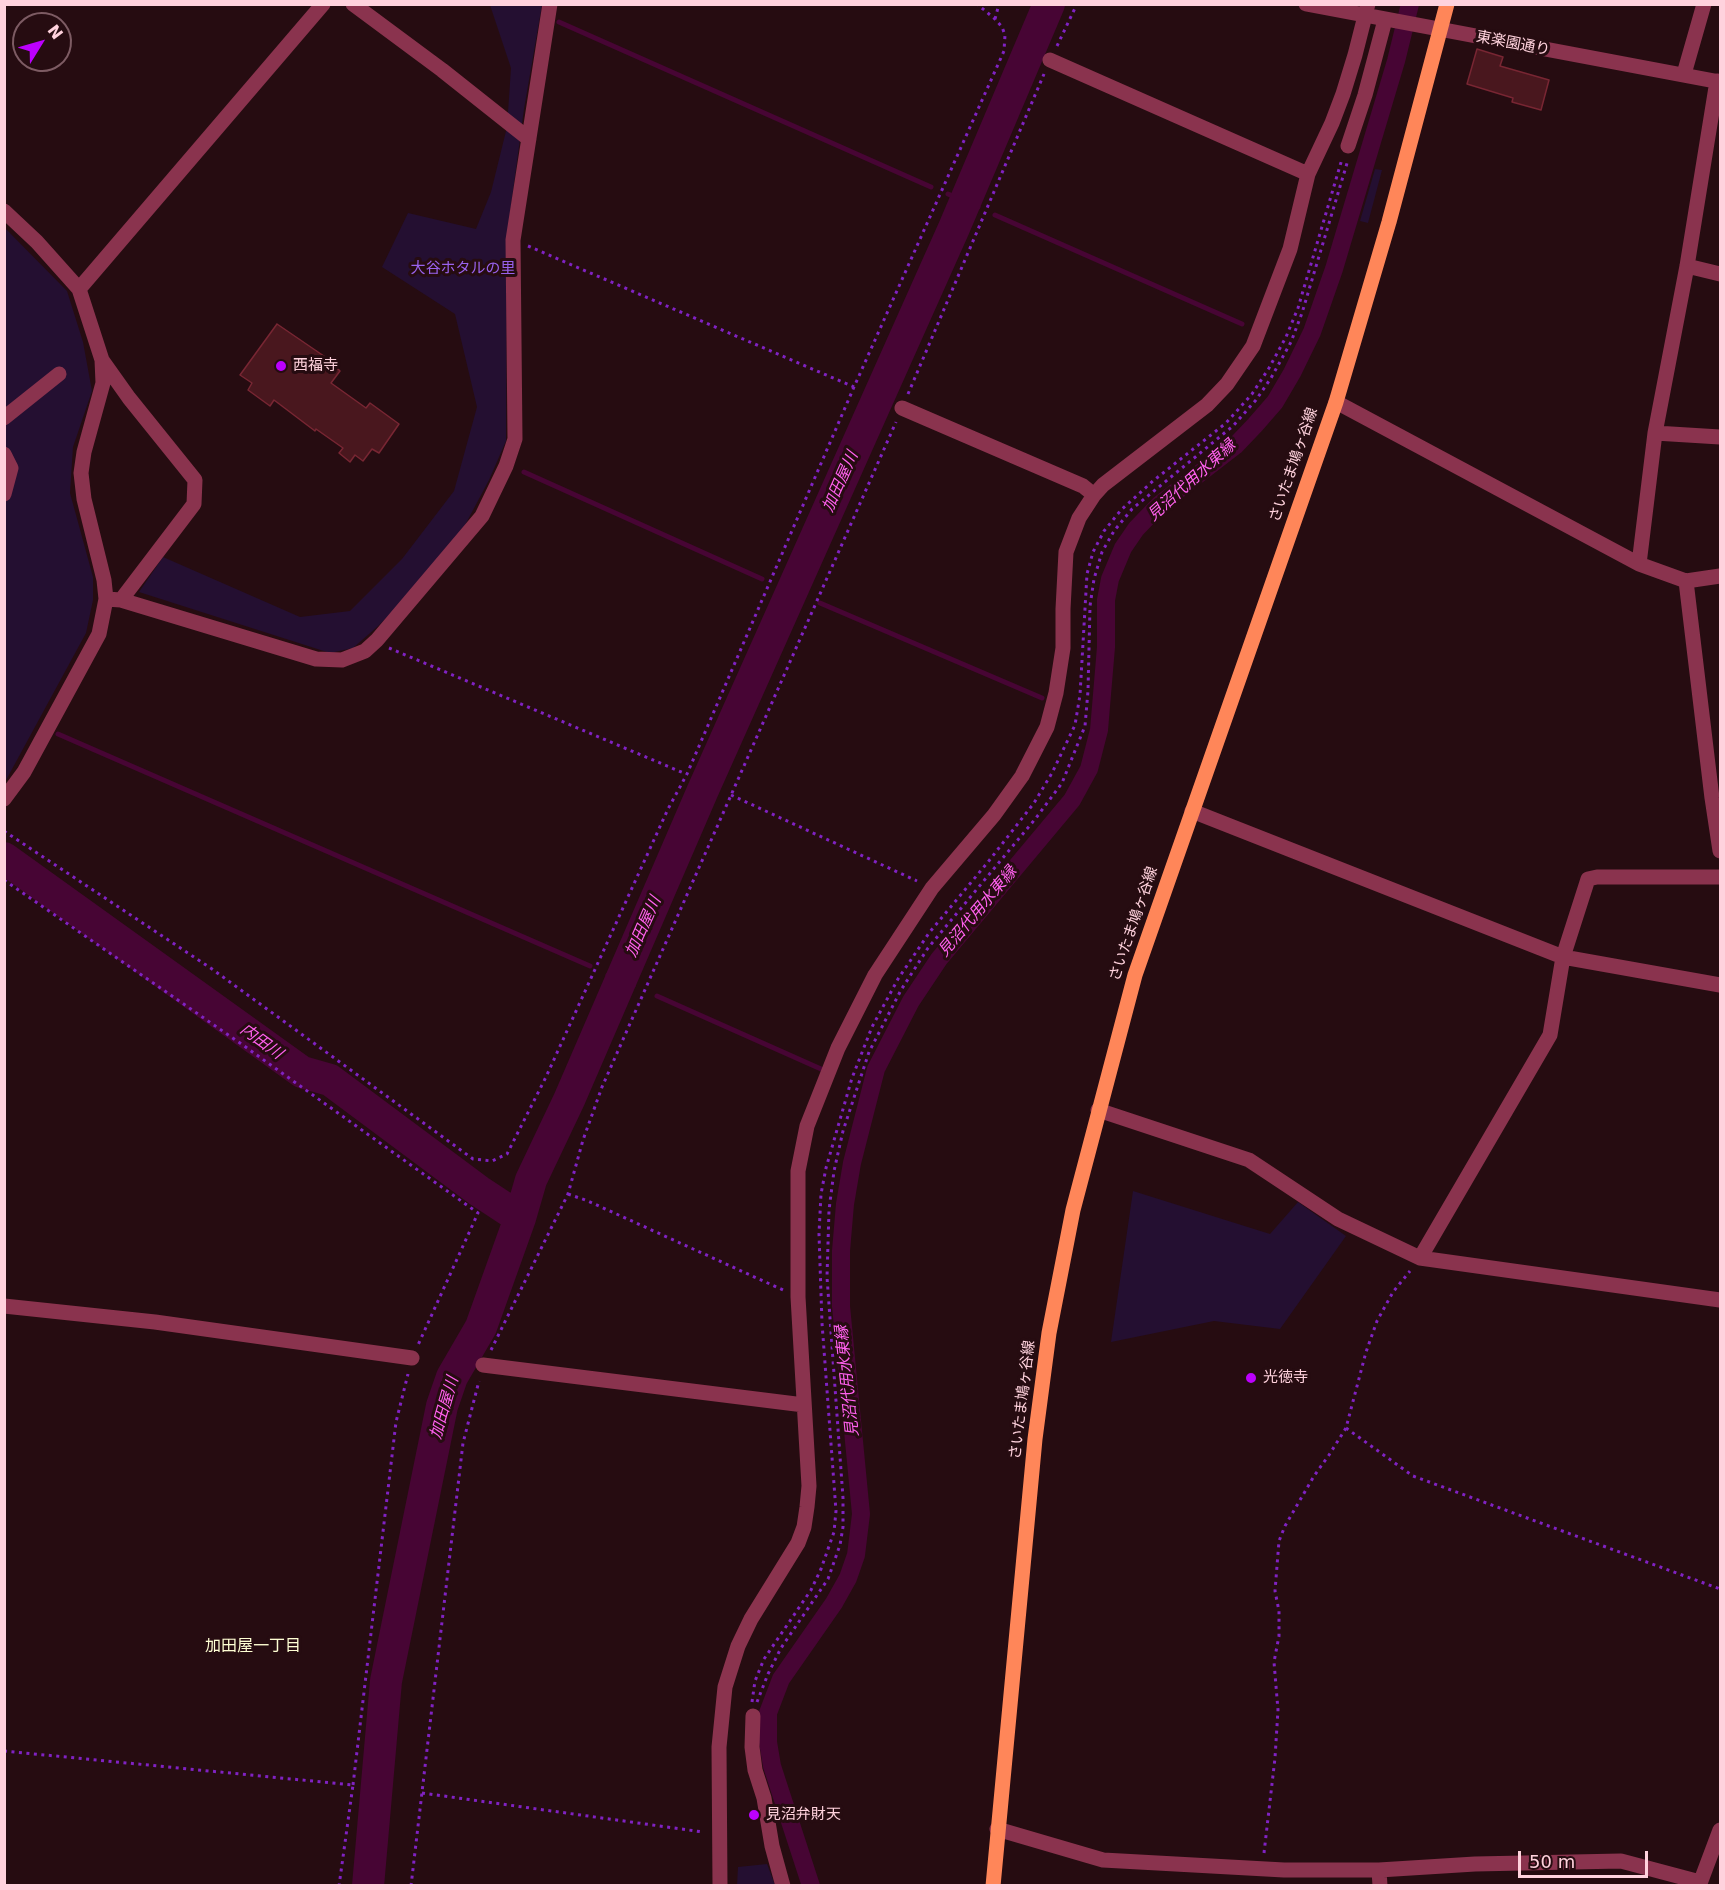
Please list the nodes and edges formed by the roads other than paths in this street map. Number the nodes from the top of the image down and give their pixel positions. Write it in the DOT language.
graph roads {
  1 [pos="323,4"];
  2 [pos="353,4"];
  3 [pos="550,4"];
  4 [pos="1306,4"];
  5 [pos="1447,4"];
  6 [pos="1704,4"];
  7 [pos="1367,10"];
  8 [pos="1387,20"];
  9 [pos="1433,29"];
  10 [pos="1050,60"];
  11 [pos="1684,74"];
  12 [pos="1719,81"];
  13 [pos="529,139"];
  14 [pos="1348,146"];
  15 [pos="1308,174"];
  16 [pos="4,211"];
  17 [pos="1687,266"];
  18 [pos="1720,274"];
  19 [pos="79,289"];
  20 [pos="102,360"];
  21 [pos="59,374"];
  22 [pos="1336,402"];
  23 [pos="902,408"];
  24 [pos="4,418"];
  25 [pos="1655,433"];
  26 [pos="1720,437"];
  27 [pos="4,454"];
  28 [pos="4,494"];
  29 [pos="1094,495"];
  30 [pos="1639,564"];
  31 [pos="1720,576"];
  32 [pos="1686,581"];
  33 [pos="113,600"];
  34 [pos="4,800"];
  35 [pos="1192,811"];
  36 [pos="1720,851"];
  37 [pos="1720,877"];
  38 [pos="1563,957"];
  39 [pos="1720,985"];
  40 [pos="1098,1110"];
  41 [pos="1420,1258"];
  42 [pos="1720,1300"];
  43 [pos="4,1306"];
  44 [pos="412,1358"];
  45 [pos="483,1365"];
  46 [pos="804,1405"];
  47 [pos="753,1716"];
  48 [pos="998,1829"];
  49 [pos="1720,1830"];
  50 [pos="1380,1878"];
  51 [pos="1700,1884"];
  52 [pos="720,1886"];
  53 [pos="783,1886"];
  54 [pos="993,1886"];
  1 -- 19 [label="street"];
  2 -- 13 [label="street"];
  3 -- 13 [label="street"];
  4 -- 7 [label="street, 東楽園通り"];
  5 -- 9 [label="main road, さいたま鳩ヶ谷線"];
  6 -- 11 [label="street"];
  7 -- 8 [label="street, 東楽園通り"];
  7 -- 15 [label="street"];
  8 -- 9 [label="street, 東楽園通り"];
  8 -- 14 [label="street"];
  9 -- 11 [label="street, 東楽園通り"];
  9 -- 22 [label="main road, さいたま鳩ヶ谷線"];
  10 -- 15 [label="street"];
  11 -- 12 [label="street, 東楽園通り"];
  12 -- 17 [label="street"];
  13 -- 33 [label="street"];
  15 -- 29 [label="street"];
  16 -- 19 [label="street"];
  17 -- 18 [label="street"];
  17 -- 25 [label="street"];
  19 -- 20 [label="street"];
  20 -- 33 [label="street"];
  20 -- 33 [label="street"];
  21 -- 24 [label="street"];
  22 -- 30 [label="street"];
  22 -- 35 [label="main road, さいたま鳩ヶ谷線"];
  23 -- 29 [label="street"];
  25 -- 26 [label="street"];
  25 -- 30 [label="street"];
  27 -- 28 [label="street"];
  29 -- 46 [label="street"];
  30 -- 32 [label="street"];
  31 -- 32 [label="street"];
  32 -- 36 [label="street"];
  33 -- 34 [label="street"];
  35 -- 38 [label="street"];
  35 -- 40 [label="main road, さいたま鳩ヶ谷線"];
  37 -- 38 [label="street"];
  38 -- 39 [label="street"];
  38 -- 41 [label="street"];
  40 -- 41 [label="street"];
  40 -- 48 [label="main road, さいたま鳩ヶ谷線"];
  41 -- 42 [label="street"];
  43 -- 44 [label="street"];
  45 -- 46 [label="street"];
  46 -- 52 [label="street"];
  47 -- 53 [label="street"];
  48 -- 50 [label="street"];
  48 -- 54 [label="main road, さいたま鳩ヶ谷線"];
  49 -- 51 [label="street"];
  50 -- 51 [label="street"];
}
